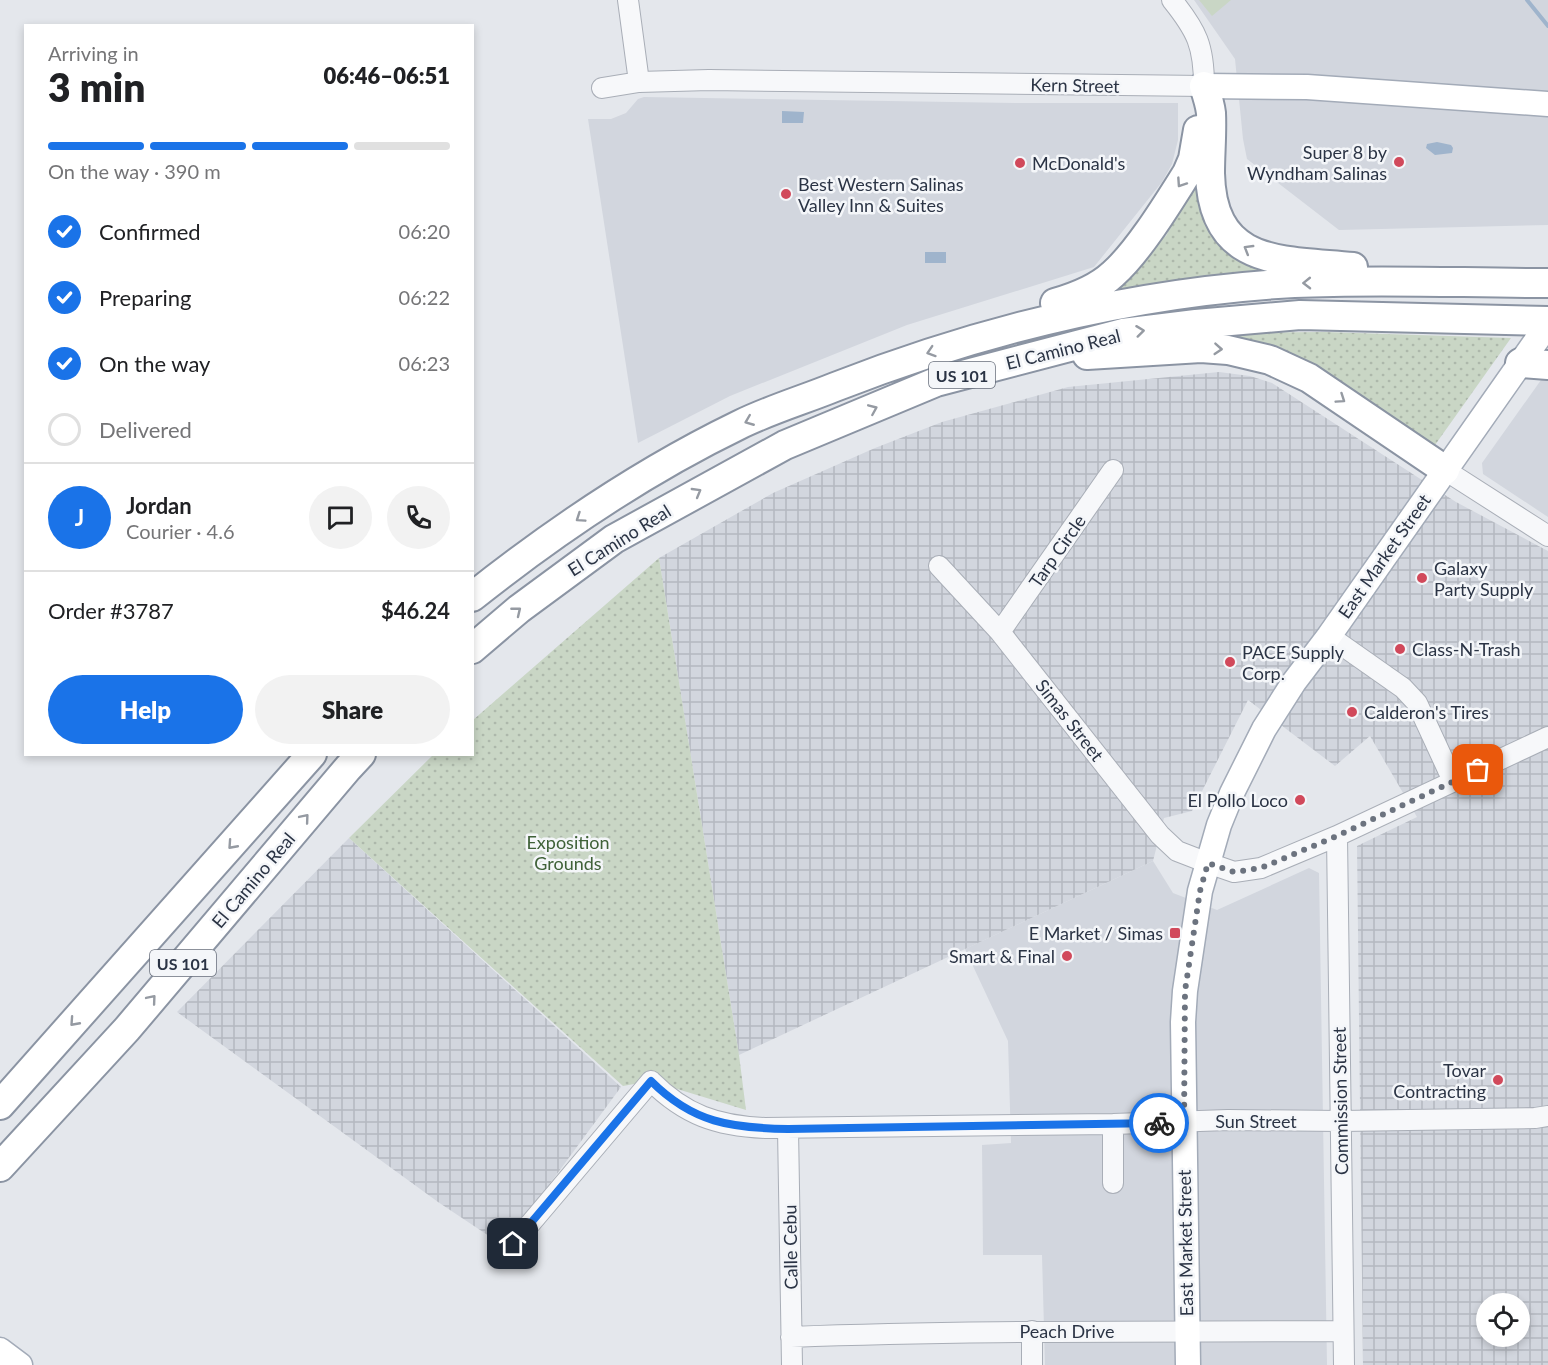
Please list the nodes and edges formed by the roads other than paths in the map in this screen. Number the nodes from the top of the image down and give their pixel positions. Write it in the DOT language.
graph roads {
  1 [pos="628,0"];
  2 [pos="1172,0"];
  3 [pos="639,81"];
  4 [pos="1204,86"];
  5 [pos="602,88"];
  6 [pos="1548,104"];
  7 [pos="1492,283"];
  8 [pos="1547,283"];
  9 [pos="1539,322"];
  10 [pos="964,341"];
  11 [pos="1034,357"];
  12 [pos="1534,364"];
  13 [pos="1113,470"];
  14 [pos="1445,470"];
  15 [pos="1548,536"];
  16 [pos="939,566"];
  17 [pos="474,595"];
  18 [pos="1000,632"];
  19 [pos="1329,636"];
  20 [pos="474,647"];
  21 [pos="1548,737"];
  22 [pos="310,756"];
  23 [pos="359,756"];
  24 [pos="1453,782"];
  25 [pos="1337,836"];
  26 [pos="1208,863"];
  27 [pos="127,1029"];
  28 [pos="0,1105"];
  29 [pos="1548,1116"];
  30 [pos="1341,1121"];
  31 [pos="1184,1123"];
  32 [pos="1113,1124"];
  33 [pos="788,1129"];
  34 [pos="0,1167"];
  35 [pos="0,1177"];
  36 [pos="1113,1183"];
  37 [pos="513,1244"];
  38 [pos="1032,1331"];
  39 [pos="1343,1331"];
  40 [pos="1186,1332"];
  41 [pos="791,1337"];
  42 [pos="0,1350"];
  43 [pos="20,1365"];
  44 [pos="792,1365"];
  45 [pos="1032,1365"];
  46 [pos="1188,1365"];
  47 [pos="1344,1365"];
  1 -- 3 [label="street"];
  2 -- 4 [label="street"];
  3 -- 4 [label="street, Kern Street"];
  3 -- 5 [label="street, Kern Street"];
  4 -- 6 [label="main road, Kern Street"];
  7 -- 4 [label="highway, one-way"];
  4 -- 10 [label="highway, one-way"];
  7 -- 8 [label="highway, El Camino Real / US 101"];
  7 -- 10 [label="highway, El Camino Real / US 101, one-way"];
  11 -- 9 [label="highway, El Camino Real / US 101, one-way"];
  9 -- 12 [label="main road, East Market Street"];
  10 -- 17 [label="highway, El Camino Real / US 101, one-way"];
  11 -- 14 [label="highway, one-way"];
  20 -- 11 [label="highway, El Camino Real / US 101, one-way"];
  12 -- 14 [label="main road, East Market Street"];
  13 -- 18 [label="street, Tarp Circle"];
  14 -- 15 [label="street"];
  14 -- 19 [label="main road, East Market Street"];
  16 -- 18 [label="street, Simas Street"];
  18 -- 26 [label="street, Simas Street"];
  19 -- 24 [label="street"];
  19 -- 26 [label="main road, East Market Street"];
  21 -- 24 [label="street, Simas Street"];
  22 -- 28 [label="highway, El Camino Real / US 101, one-way"];
  27 -- 23 [label="highway, El Camino Real / US 101, one-way"];
  24 -- 25 [label="street, Simas Street"];
  25 -- 26 [label="street, Simas Street"];
  25 -- 30 [label="street, Commission Street"];
  26 -- 31 [label="main road, East Market Street"];
  27 -- 34 [label="highway, El Camino Real / US 101"];
  27 -- 35 [label="highway"];
  29 -- 30 [label="street, Sun Street"];
  30 -- 31 [label="street, Sun Street"];
  30 -- 39 [label="street, Commission Street"];
  31 -- 32 [label="street, Sun Street"];
  31 -- 40 [label="main road, East Market Street"];
  32 -- 33 [label="street, Sun Street"];
  32 -- 36 [label="street"];
  33 -- 37 [label="street, Sun Street"];
  33 -- 41 [label="street, Calle Cebu"];
  38 -- 40 [label="street, Peach Drive"];
  38 -- 41 [label="street, Peach Drive"];
  38 -- 45 [label="street"];
  39 -- 40 [label="street, Peach Drive"];
  39 -- 47 [label="street, Commission Street"];
  40 -- 46 [label="main road, East Market Street"];
  41 -- 44 [label="street, Calle Cebu"];
  42 -- 43 [label="main road"];
}
